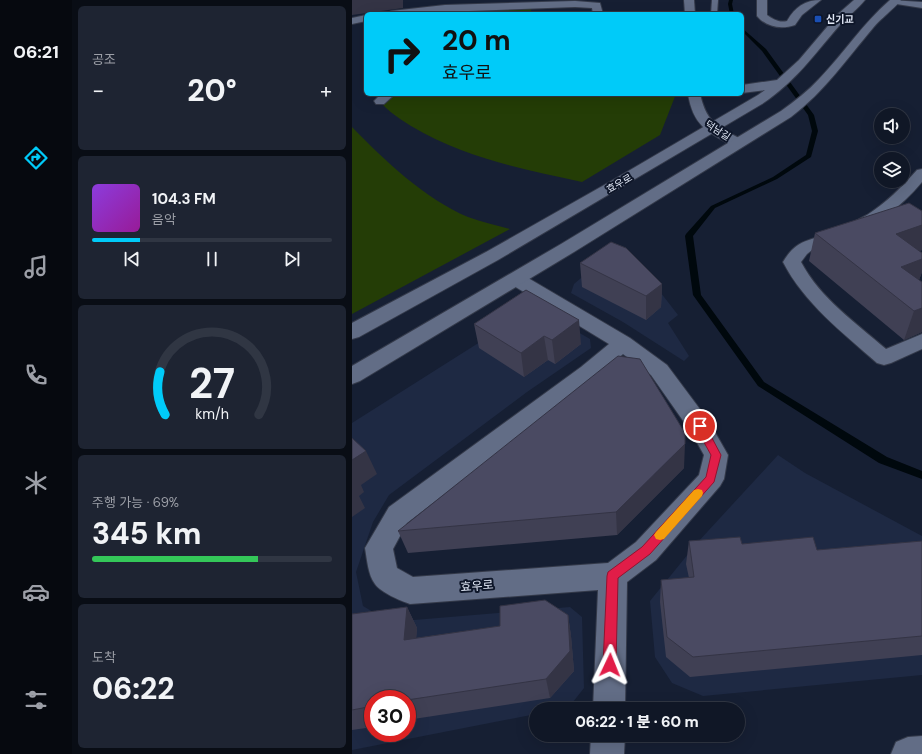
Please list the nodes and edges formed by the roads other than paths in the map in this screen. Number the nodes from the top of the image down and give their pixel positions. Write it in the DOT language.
graph roads {
  1 [pos="689,0"];
  2 [pos="714,0"];
  3 [pos="762,0"];
  4 [pos="816,0"];
  5 [pos="860,0"];
  6 [pos="895,1"];
  7 [pos="922,5"];
  8 [pos="445,11"];
  9 [pos="427,12"];
  10 [pos="598,12"];
  11 [pos="690,12"];
  12 [pos="714,12"];
  13 [pos="364,18"];
  14 [pos="352,21"];
  15 [pos="781,83"];
  16 [pos="744,89"];
  17 [pos="694,96"];
  18 [pos="711,128"];
  19 [pos="738,143"];
  20 [pos="922,173"];
  21 [pos="516,279"];
  22 [pos="352,332"];
  23 [pos="922,341"];
  24 [pos="623,343"];
  25 [pos="352,376"];
  26 [pos="612,576"];
  27 [pos="609,702"];
  28 [pos="608,742"];
  29 [pos="922,753"];
  30 [pos="607,754"];
  31 [pos="908,754"];
  1 -- 11 [label="main road"];
  2 -- 12 [label="lane"];
  3 -- 4 [label="street"];
  5 -- 15 [label="main road, 효우로"];
  6 -- 7 [label="main road"];
  6 -- 19 [label="main road"];
  8 -- 9 [label="street"];
  8 -- 10 [label="street"];
  13 -- 14 [label="street"];
  15 -- 16 [label="main road"];
  15 -- 18 [label="main road, 효우로"];
  17 -- 18 [label="main road, 덕남길"];
  18 -- 19 [label="main road, 덕남길"];
  18 -- 22 [label="main road, 효우로"];
  19 -- 21 [label="main road"];
  20 -- 23 [label="street"];
  21 -- 24 [label="main road"];
  21 -- 25 [label="main road"];
  24 -- 26 [label="main road"];
  24 -- 26 [label="main road, 효우로"];
  26 -- 27 [label="main road"];
  28 -- 30 [label="main road"];
  29 -- 31 [label="main road"];
}
